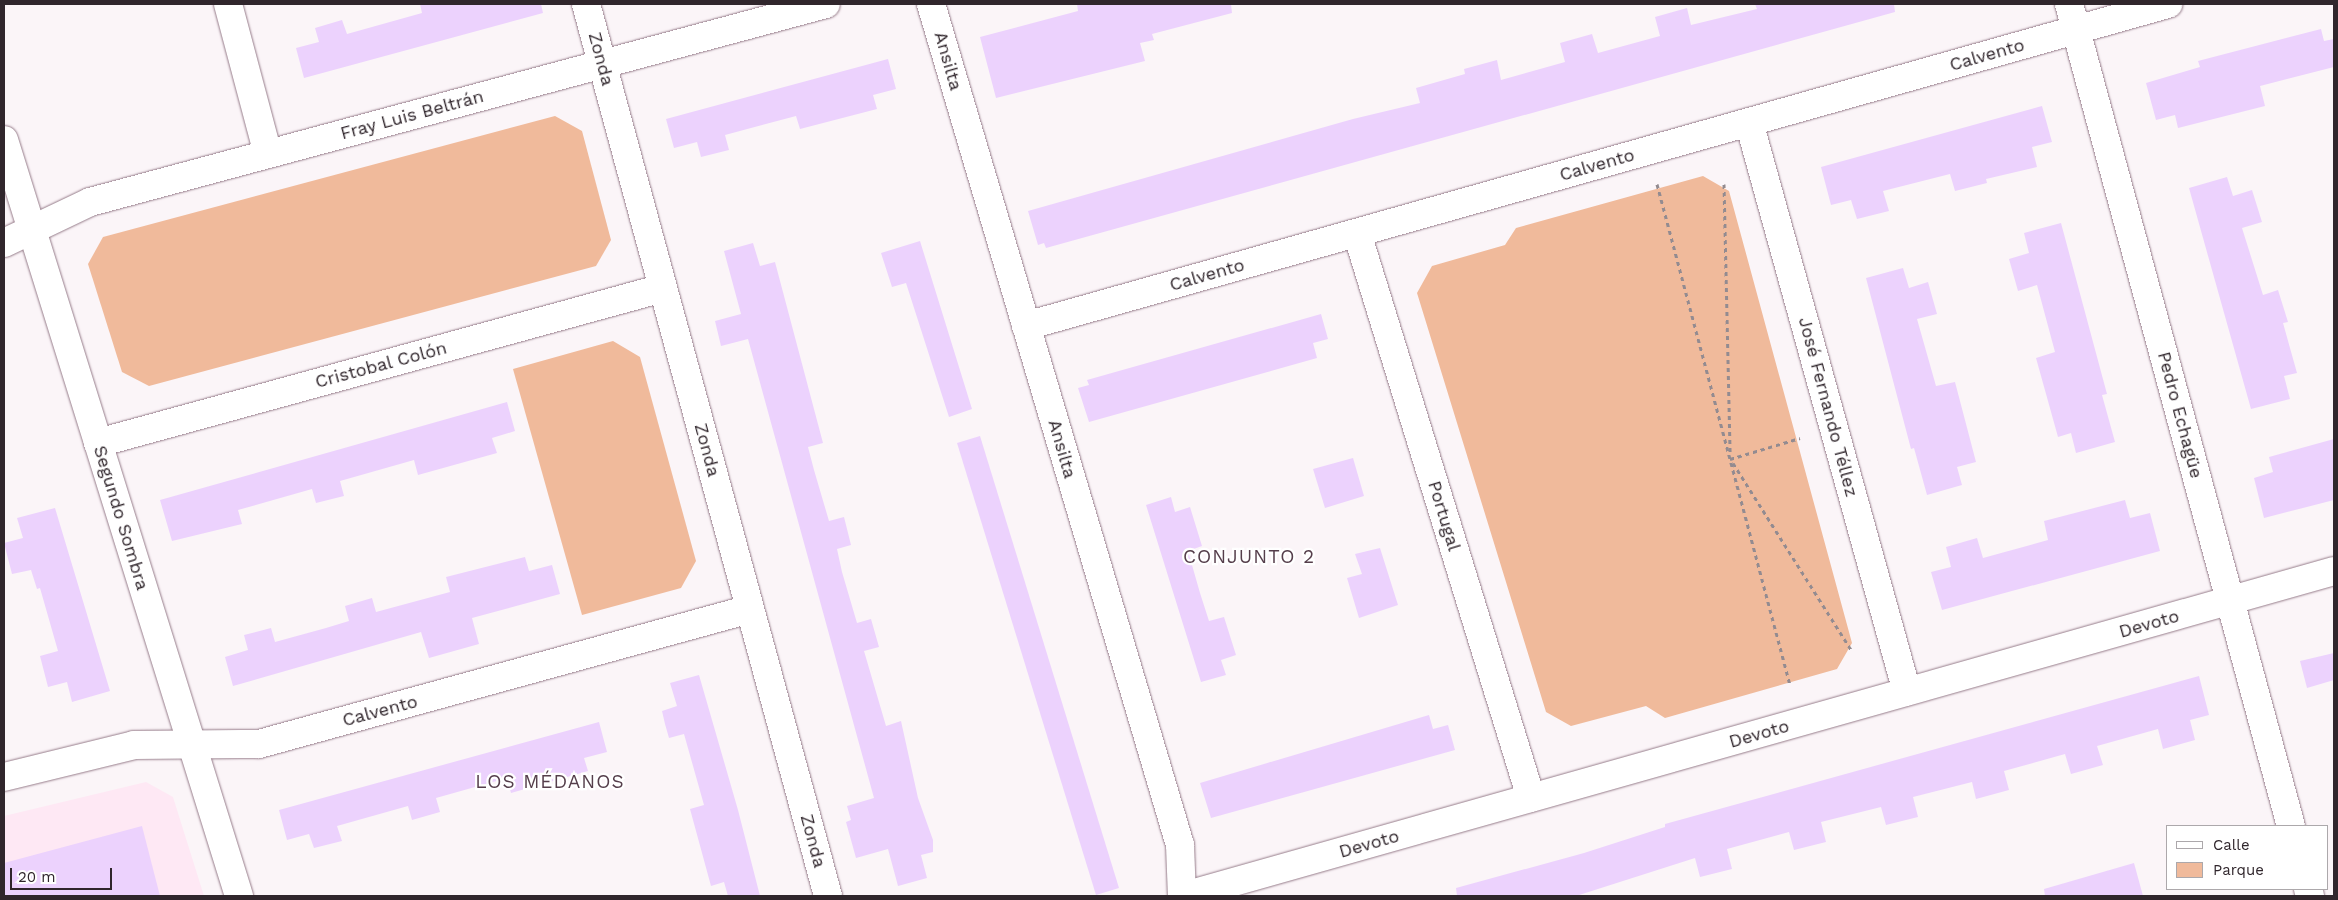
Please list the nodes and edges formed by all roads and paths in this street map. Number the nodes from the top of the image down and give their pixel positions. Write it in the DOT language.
graph roads {
  1 [pos="228,4"];
  2 [pos="586,4"];
  3 [pos="826,4"];
  4 [pos="931,4"];
  5 [pos="2069,4"];
  6 [pos="2168,4"];
  7 [pos="2076,30"];
  8 [pos="603,64"];
  9 [pos="1749,122"];
  10 [pos="4,140"];
  11 [pos="268,154"];
  12 [pos="1657,184"];
  13 [pos="1724,184"];
  14 [pos="32,229"];
  15 [pos="1357,233"];
  16 [pos="4,243"];
  17 [pos="664,288"];
  18 [pos="1026,326"];
  19 [pos="1800,438"];
  20 [pos="98,442"];
  21 [pos="1730,459"];
  22 [pos="2334,571"];
  23 [pos="2230,601"];
  24 [pos="750,608"];
  25 [pos="1851,650"];
  26 [pos="1790,685"];
  27 [pos="1907,692"];
  28 [pos="192,745"];
  29 [pos="4,777"];
  30 [pos="1531,798"];
  31 [pos="2291,825"];
  32 [pos="239,896"];
  33 [pos="828,896"];
  34 [pos="1183,896"];
  1 -- 11 [label="street"];
  2 -- 8 [label="street, Zonda"];
  3 -- 8 [label="street, Fray Luis Beltrán"];
  4 -- 18 [label="street, Ansilta"];
  5 -- 7 [label="street, Pedro Echagüe"];
  6 -- 7 [label="street, Calvento"];
  7 -- 9 [label="street, Calvento"];
  7 -- 23 [label="street, Pedro Echagüe"];
  8 -- 11 [label="street, Fray Luis Beltrán"];
  8 -- 17 [label="street, Zonda"];
  9 -- 15 [label="street, Calvento"];
  9 -- 27 [label="street, José Fernando Téllez"];
  10 -- 14 [label="street, Segundo Sombra"];
  11 -- 14 [label="street, Fray Luis Beltrán"];
  12 -- 21 [label="path"];
  13 -- 21 [label="path"];
  14 -- 16 [label="street, Fray Luis Beltrán"];
  14 -- 20 [label="street, Segundo Sombra"];
  15 -- 18 [label="street, Calvento"];
  15 -- 30 [label="street, Portugal"];
  17 -- 20 [label="street, Cristobal Colón"];
  17 -- 24 [label="street, Zonda"];
  18 -- 34 [label="street, Ansilta"];
  19 -- 21 [label="path"];
  20 -- 28 [label="street, Segundo Sombra"];
  21 -- 25 [label="path"];
  21 -- 26 [label="path"];
  22 -- 23 [label="street, Devoto"];
  23 -- 27 [label="street, Devoto"];
  23 -- 31 [label="street, Pedro Echagüe"];
  24 -- 28 [label="street, Calvento"];
  24 -- 33 [label="street, Zonda"];
  27 -- 30 [label="street, Devoto"];
  28 -- 29 [label="street, Calvento"];
  28 -- 32 [label="street, Segundo Sombra"];
  30 -- 34 [label="street, Devoto"];
}
